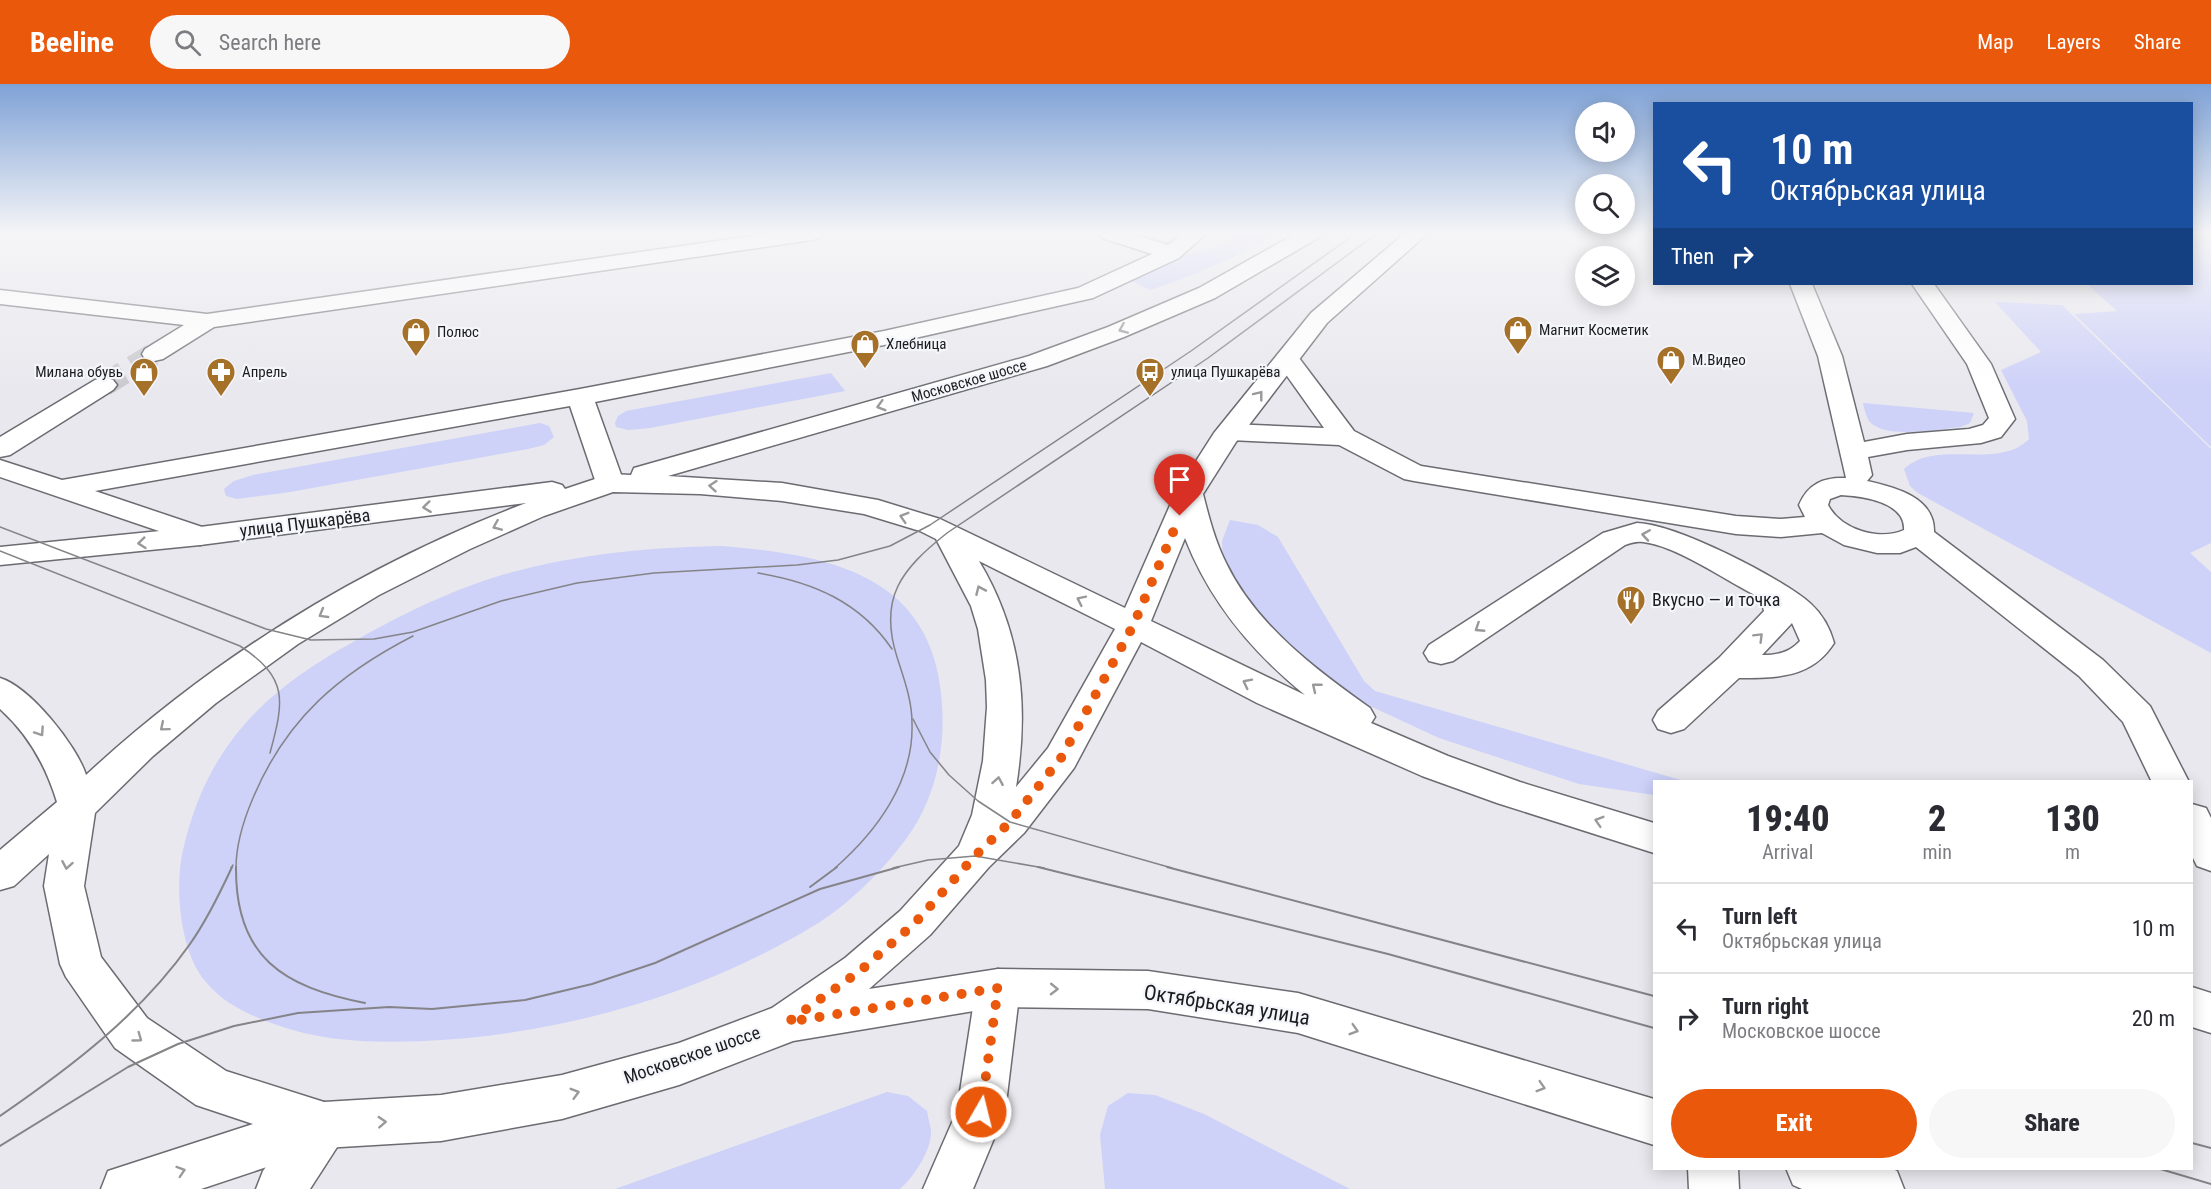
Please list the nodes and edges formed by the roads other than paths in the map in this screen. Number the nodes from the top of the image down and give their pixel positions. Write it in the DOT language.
graph roads {
  1 [pos="424,286"];
  2 [pos="1101,286"];
  3 [pos="1220,286"];
  4 [pos="1357,286"];
  5 [pos="1802,286"];
  6 [pos="1924,286"];
  7 [pos="0,297"];
  8 [pos="207,321"];
  9 [pos="154,354"];
  10 [pos="1287,359"];
  11 [pos="104,385"];
  12 [pos="579,398"];
  13 [pos="1230,432"];
  14 [pos="1344,437"];
  15 [pos="0,449"];
  16 [pos="1853,452"];
  17 [pos="0,468"];
  18 [pos="610,483"];
  19 [pos="63,488"];
  20 [pos="1866,488"];
  21 [pos="1189,494"];
  22 [pos="1826,524"];
  23 [pos="947,533"];
  24 [pos="1919,535"];
  25 [pos="200,537"];
  26 [pos="0,556"];
  27 [pos="1764,587"];
  28 [pos="1133,626"];
  29 [pos="1441,653"];
  30 [pos="1731,666"];
  31 [pos="0,690"];
  32 [pos="1671,720"];
  33 [pos="1435,766"];
  34 [pos="2170,780"];
  35 [pos="77,807"];
  36 [pos="2193,821"];
  37 [pos="1653,838"];
  38 [pos="2211,855"];
  39 [pos="975,856"];
  40 [pos="0,874"];
  41 [pos="998,988"];
  42 [pos="2193,1007"];
  43 [pos="2211,1014"];
  44 [pos="788,1022"];
  45 [pos="1653,1122"];
  46 [pos="324,1125"];
  47 [pos="1713,1170"];
  48 [pos="1817,1170"];
  49 [pos="126,1189"];
  50 [pos="280,1189"];
  51 [pos="948,1189"];
  52 [pos="1714,1189"];
  53 [pos="1879,1189"];
  1 -- 8 [label="main road"];
  2 -- 12 [label="main road"];
  3 -- 18 [label="main road, Московское шоссе, one-way"];
  4 -- 10 [label="main road, Московское шоссе"];
  5 -- 16 [label="main road"];
  6 -- 16 [label="main road"];
  7 -- 8 [label="main road"];
  8 -- 9 [label="main road"];
  13 -- 10 [label="main road, Московское шоссе, one-way"];
  10 -- 14 [label="main road"];
  11 -- 15 [label="main road"];
  12 -- 18 [label="main road"];
  12 -- 19 [label="main road"];
  13 -- 14 [label="main road"];
  13 -- 21 [label="main road, Московское шоссе"];
  14 -- 22 [label="main road"];
  16 -- 20 [label="main road"];
  17 -- 19 [label="main road"];
  23 -- 18 [label="main road, one-way"];
  18 -- 25 [label="main road, улица Пушкарёва, one-way"];
  18 -- 35 [label="main road, one-way"];
  19 -- 25 [label="main road"];
  20 -- 22 [label="main road"];
  20 -- 24 [label="main road"];
  21 -- 28 [label="main road, Московское шоссе"];
  33 -- 21 [label="main road, one-way"];
  22 -- 24 [label="main road"];
  28 -- 23 [label="main road, one-way"];
  39 -- 23 [label="main road, one-way"];
  24 -- 34 [label="main road"];
  25 -- 26 [label="main road, улица Пушкарёва, one-way"];
  27 -- 29 [label="main road, one-way"];
  30 -- 27 [label="main road, one-way"];
  27 -- 30 [label="main road"];
  33 -- 28 [label="main road, one-way"];
  28 -- 39 [label="main road, Московское шоссе"];
  30 -- 32 [label="main road"];
  31 -- 35 [label="main road, one-way"];
  37 -- 33 [label="main road, one-way"];
  35 -- 40 [label="main road"];
  35 -- 46 [label="main road, one-way"];
  36 -- 38 [label="main road"];
  39 -- 44 [label="main road, Московское шоссе"];
  41 -- 44 [label="main road, Октябрьская улица"];
  41 -- 45 [label="main road, Октябрьская улица, one-way"];
  41 -- 51 [label="main road"];
  42 -- 43 [label="main road"];
  46 -- 44 [label="main road, Московское шоссе, one-way"];
  49 -- 46 [label="main road, Московское шоссе, one-way"];
  46 -- 50 [label="main road"];
  47 -- 52 [label="main road"];
  48 -- 53 [label="main road"];
}
